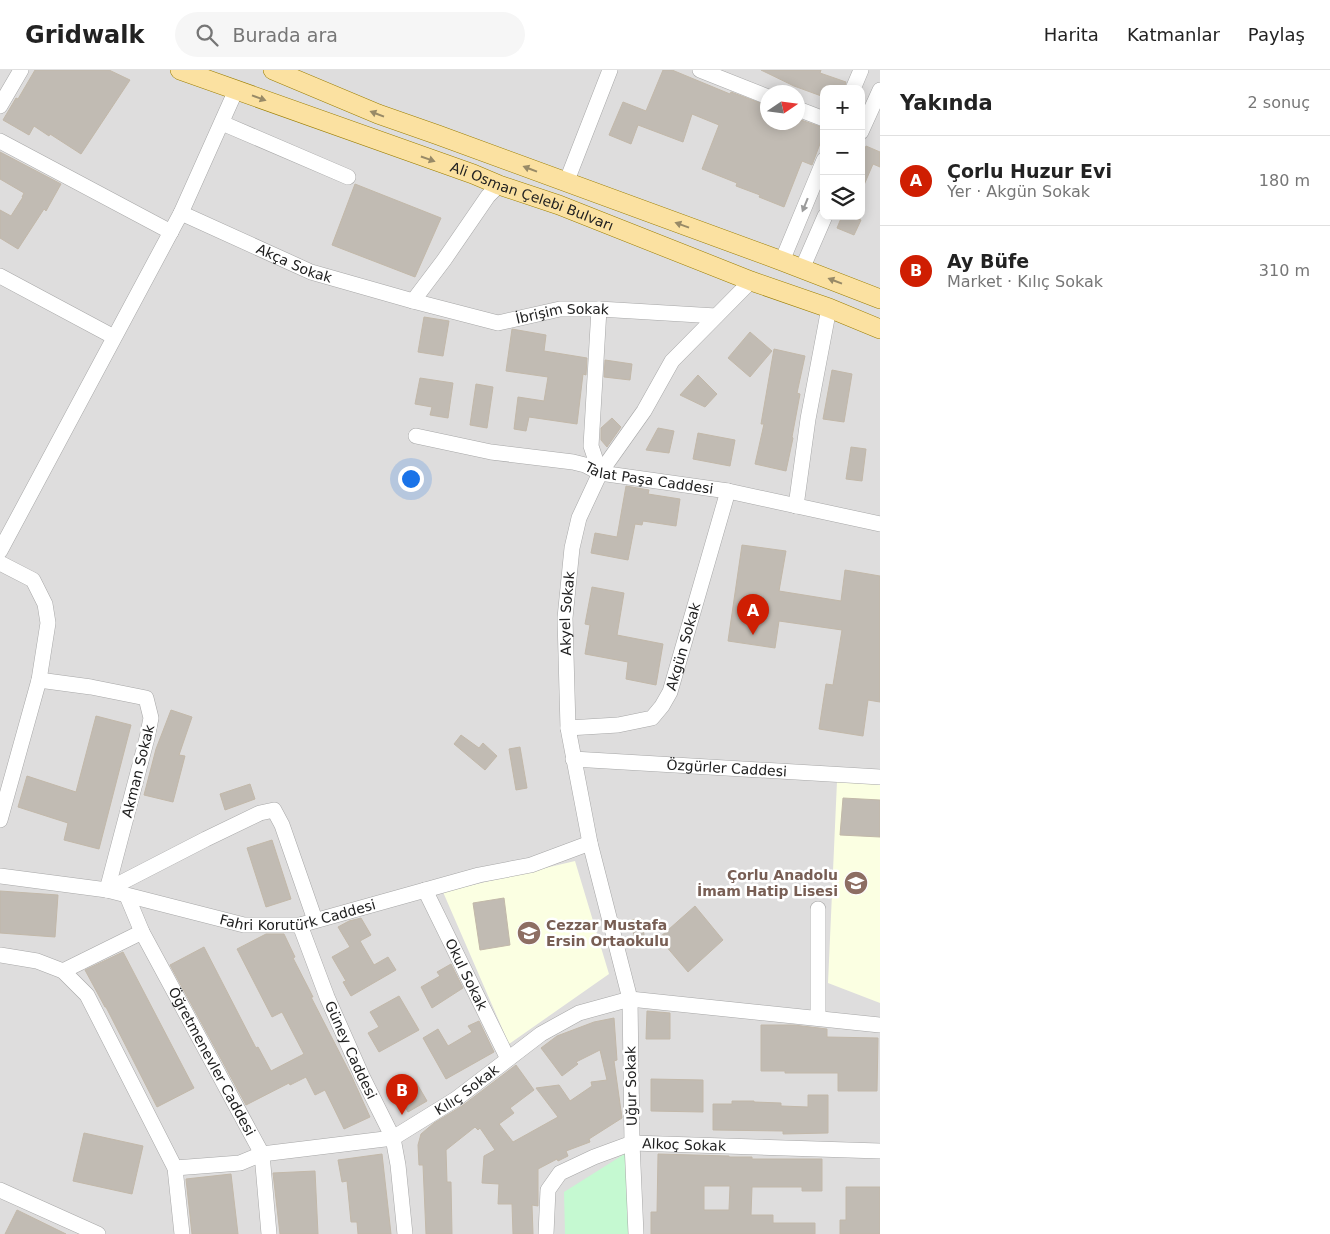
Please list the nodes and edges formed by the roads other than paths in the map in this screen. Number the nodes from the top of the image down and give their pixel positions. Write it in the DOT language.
graph roads {
  1 [pos="21,70"];
  2 [pos="180,70"];
  3 [pos="273,70"];
  4 [pos="610,70"];
  5 [pos="700,70"];
  6 [pos="861,70"];
  7 [pos="855,85"];
  8 [pos="236,90"];
  9 [pos="880,90"];
  10 [pos="760,94"];
  11 [pos="0,106"];
  12 [pos="805,112"];
  13 [pos="820,117"];
  14 [pos="222,123"];
  15 [pos="862,130"];
  16 [pos="0,141"];
  17 [pos="820,170"];
  18 [pos="348,177"];
  19 [pos="566,183"];
  20 [pos="499,185"];
  21 [pos="181,213"];
  22 [pos="823,220"];
  23 [pos="171,232"];
  24 [pos="782,261"];
  25 [pos="802,269"];
  26 [pos="0,276"];
  27 [pos="751,281"];
  28 [pos="880,299"];
  29 [pos="412,301"];
  30 [pos="829,308"];
  31 [pos="599,309"];
  32 [pos="716,316"];
  33 [pos="880,329"];
  34 [pos="114,337"];
  35 [pos="416,436"];
  36 [pos="600,473"];
  37 [pos="728,491"];
  38 [pos="796,506"];
  39 [pos="880,524"];
  40 [pos="0,551"];
  41 [pos="0,563"];
  42 [pos="39,680"];
  43 [pos="568,728"];
  44 [pos="573,759"];
  45 [pos="880,777"];
  46 [pos="0,820"];
  47 [pos="590,843"];
  48 [pos="0,876"];
  49 [pos="107,890"];
  50 [pos="426,890"];
  51 [pos="127,896"];
  52 [pos="818,909"];
  53 [pos="315,920"];
  54 [pos="300,925"];
  55 [pos="142,932"];
  56 [pos="0,955"];
  57 [pos="63,971"];
  58 [pos="630,998"];
  59 [pos="818,1018"];
  60 [pos="880,1025"];
  61 [pos="508,1059"];
  62 [pos="394,1138"];
  63 [pos="632,1143"];
  64 [pos="880,1151"];
  65 [pos="262,1154"];
  66 [pos="175,1168"];
  67 [pos="0,1190"];
  68 [pos="98,1234"];
  69 [pos="182,1234"];
  70 [pos="269,1234"];
  71 [pos="405,1234"];
  72 [pos="546,1234"];
  73 [pos="636,1234"];
  1 -- 11 [label="street"];
  2 -- 8 [label="main road, Ali Osman Çelebi Bulvarı"];
  19 -- 3 [label="main road, Ali Osman Çelebi Bulvarı, one-way"];
  4 -- 19 [label="street"];
  5 -- 10 [label="street"];
  6 -- 7 [label="street"];
  8 -- 14 [label="street"];
  8 -- 20 [label="main road, Ali Osman Çelebi Bulvarı, one-way"];
  9 -- 15 [label="street"];
  12 -- 13 [label="street"];
  14 -- 18 [label="street"];
  14 -- 21 [label="street"];
  16 -- 23 [label="street"];
  17 -- 24 [label="street, one-way"];
  24 -- 19 [label="main road, Ali Osman Çelebi Bulvarı, one-way"];
  20 -- 27 [label="main road, Ali Osman Çelebi Bulvarı"];
  20 -- 29 [label="street"];
  21 -- 23 [label="street"];
  21 -- 29 [label="street, Akça Sokak"];
  22 -- 25 [label="street"];
  23 -- 34 [label="street"];
  24 -- 25 [label="main road, Ali Osman Çelebi Bulvarı"];
  28 -- 25 [label="main road, Ali Osman Çelebi Bulvarı, one-way"];
  26 -- 34 [label="street"];
  27 -- 30 [label="main road, Ali Osman Çelebi Bulvarı"];
  27 -- 32 [label="street, Akyel Sokak"];
  29 -- 31 [label="street, İbrişim Sokak"];
  30 -- 33 [label="main road, Ali Osman Çelebi Bulvarı"];
  30 -- 38 [label="street"];
  31 -- 32 [label="street, İbrişim Sokak"];
  31 -- 36 [label="street"];
  32 -- 36 [label="street, Akyel Sokak"];
  34 -- 40 [label="street"];
  35 -- 36 [label="street, Talat Paşa Caddesi"];
  36 -- 37 [label="street, Talat Paşa Caddesi"];
  36 -- 43 [label="street, Akyel Sokak"];
  37 -- 38 [label="street, Talat Paşa Caddesi"];
  37 -- 43 [label="street, Akgün Sokak"];
  38 -- 39 [label="street, Talat Paşa Caddesi"];
  41 -- 42 [label="street"];
  42 -- 46 [label="street"];
  42 -- 49 [label="street, Akman Sokak"];
  43 -- 44 [label="street, Akyel Sokak"];
  44 -- 45 [label="street, Özgürler Caddesi"];
  44 -- 47 [label="street, Akyel Sokak"];
  47 -- 50 [label="street, Fahri Korutürk Caddesi"];
  47 -- 58 [label="street, Akyel Sokak"];
  48 -- 49 [label="street, Fahri Korutürk Caddesi"];
  49 -- 51 [label="street, Fahri Korutürk Caddesi"];
  49 -- 53 [label="street"];
  50 -- 53 [label="street, Fahri Korutürk Caddesi"];
  50 -- 61 [label="street, Okul Sokak"];
  51 -- 54 [label="street, Fahri Korutürk Caddesi"];
  51 -- 55 [label="street, Öğretmenevler Caddesi"];
  52 -- 59 [label="street"];
  53 -- 54 [label="street, Fahri Korutürk Caddesi"];
  54 -- 62 [label="street, Güney Caddesi"];
  55 -- 57 [label="street"];
  55 -- 65 [label="street, Öğretmenevler Caddesi"];
  56 -- 57 [label="street"];
  57 -- 66 [label="street"];
  58 -- 59 [label="street"];
  58 -- 61 [label="street, Kılıç Sokak"];
  58 -- 63 [label="street, Uğur Sokak"];
  59 -- 60 [label="street"];
  61 -- 62 [label="street, Kılıç Sokak"];
  62 -- 65 [label="street, Kılıç Sokak"];
  62 -- 71 [label="street, Güney Caddesi"];
  63 -- 64 [label="street, Alkoç Sokak"];
  63 -- 72 [label="street, Alkoç Sokak"];
  63 -- 73 [label="street, Uğur Sokak"];
  65 -- 66 [label="street, Kılıç Sokak"];
  65 -- 70 [label="street, Öğretmenevler Caddesi"];
  66 -- 69 [label="street"];
  67 -- 68 [label="street"];
}
